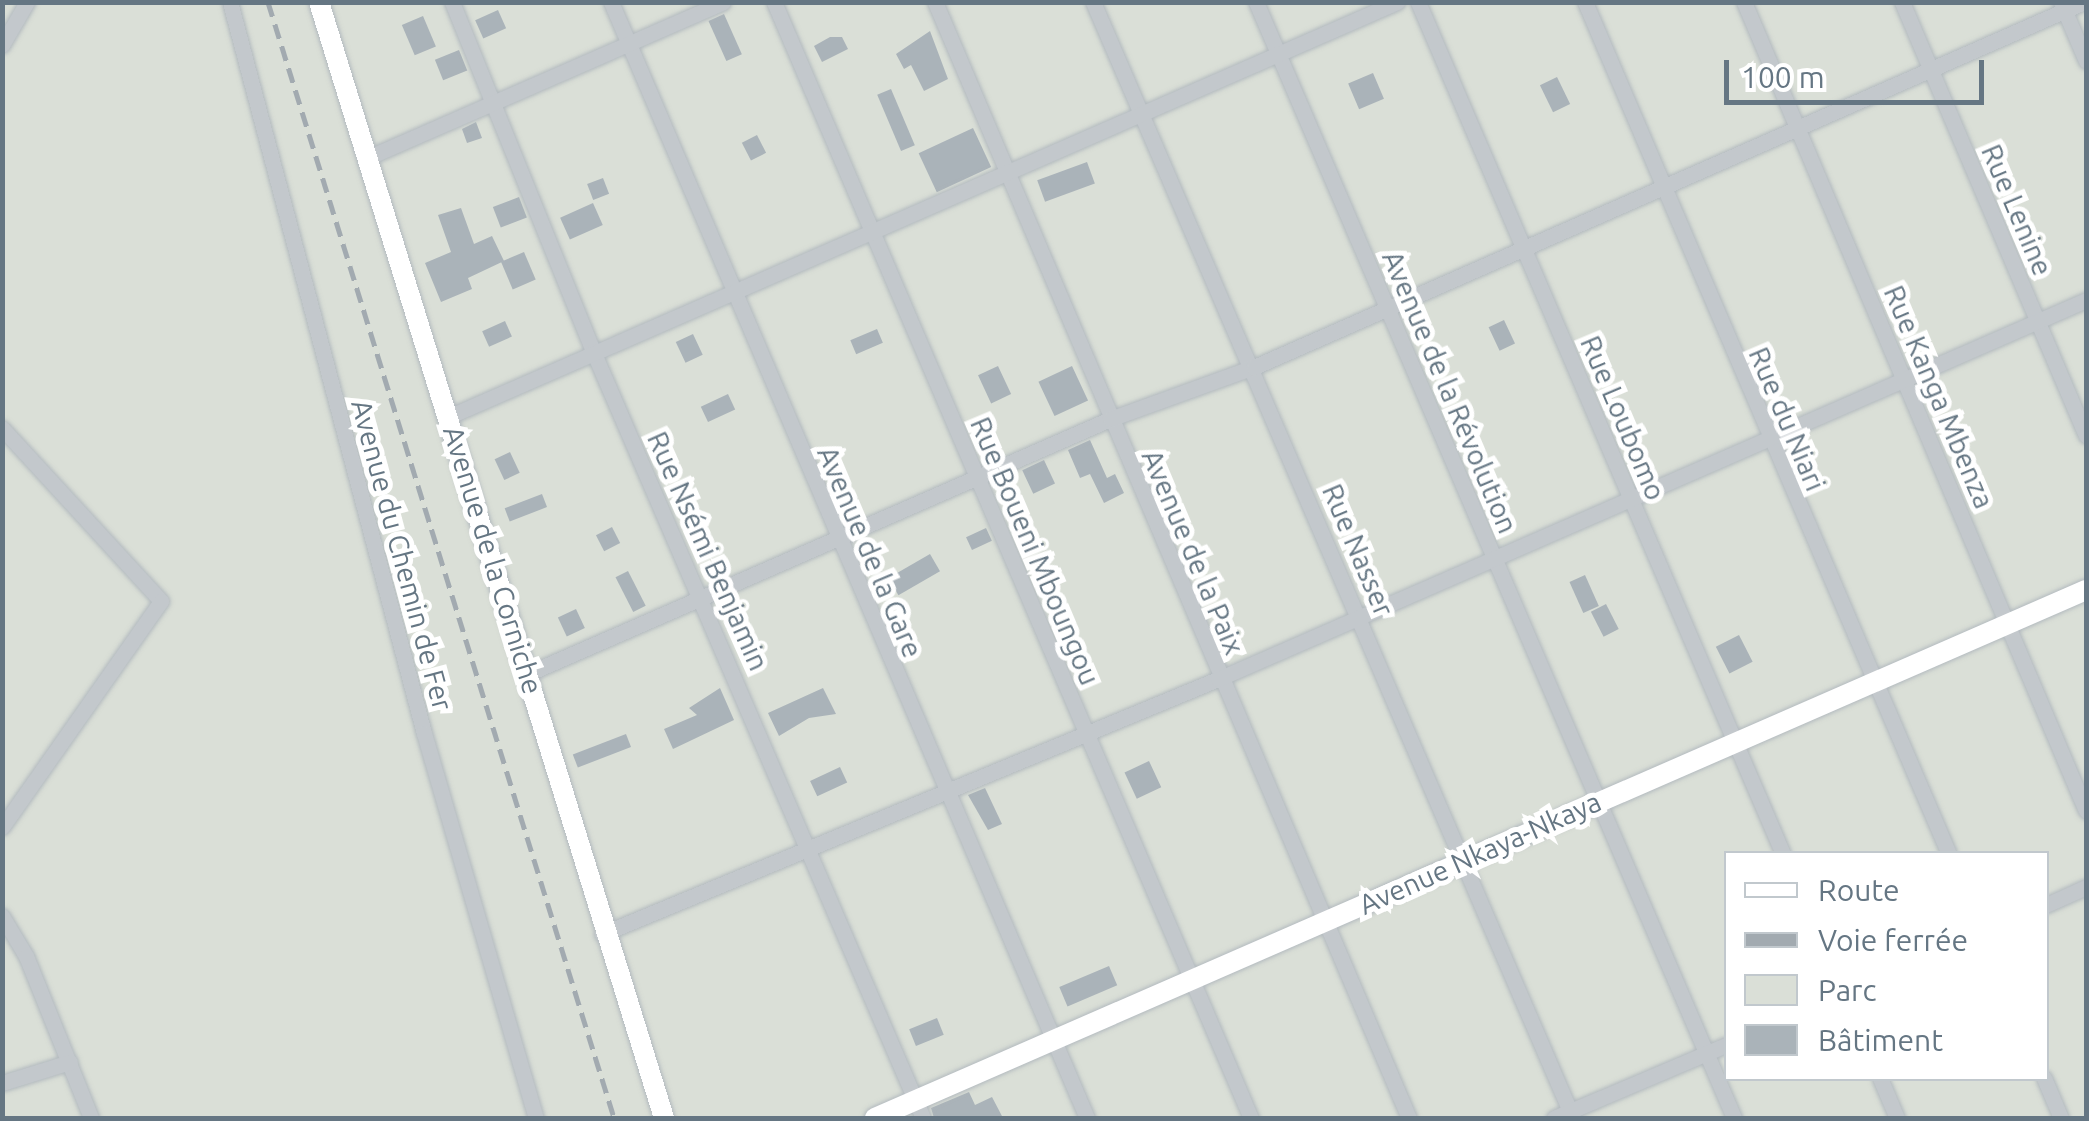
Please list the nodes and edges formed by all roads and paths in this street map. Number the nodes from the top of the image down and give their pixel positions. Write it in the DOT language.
graph roads {
  1 [pos="26,2"];
  2 [pos="230,2"];
  3 [pos="319,2"];
  4 [pos="452,2"];
  5 [pos="611,2"];
  6 [pos="723,2"];
  7 [pos="774,2"];
  8 [pos="936,2"];
  9 [pos="1093,2"];
  10 [pos="1256,2"];
  11 [pos="1398,2"];
  12 [pos="1418,2"];
  13 [pos="1585,2"];
  14 [pos="1744,2"];
  15 [pos="1902,2"];
  16 [pos="2084,2"];
  17 [pos="2063,6"];
  18 [pos="2,45"];
  19 [pos="630,46"];
  20 [pos="1278,53"];
  21 [pos="2086,61"];
  22 [pos="1931,70"];
  23 [pos="494,102"];
  24 [pos="1143,118"];
  25 [pos="1797,126"];
  26 [pos="370,157"];
  27 [pos="1007,177"];
  28 [pos="1661,186"];
  29 [pos="872,236"];
  30 [pos="1522,247"];
  31 [pos="733,294"];
  32 [pos="2086,300"];
  33 [pos="1385,307"];
  34 [pos="2037,321"];
  35 [pos="593,351"];
  36 [pos="1254,367"];
  37 [pos="1905,378"];
  38 [pos="450,416"];
  39 [pos="1110,419"];
  40 [pos="2,428"];
  41 [pos="1766,436"];
  42 [pos="2086,436"];
  43 [pos="978,479"];
  44 [pos="1630,497"];
  45 [pos="837,540"];
  46 [pos="1493,554"];
  47 [pos="2086,590"];
  48 [pos="702,599"];
  49 [pos="1360,618"];
  50 [pos="2008,625"];
  51 [pos="527,674"];
  52 [pos="1218,679"];
  53 [pos="1875,682"];
  54 [pos="1086,732"];
  55 [pos="1736,741"];
  56 [pos="946,791"];
  57 [pos="1598,801"];
  58 [pos="2086,811"];
  59 [pos="2,827"];
  60 [pos="808,847"];
  61 [pos="1782,851"];
  62 [pos="1948,851"];
  63 [pos="1465,860"];
  64 [pos="2086,887"];
  65 [pos="2049,904"];
  66 [pos="2,916"];
  67 [pos="1328,920"];
  68 [pos="602,934"];
  69 [pos="1191,980"];
  70 [pos="1054,1040"];
  71 [pos="1724,1046"];
  72 [pos="1706,1054"];
  73 [pos="70,1062"];
  74 [pos="1881,1081"];
  75 [pos="2045,1081"];
  76 [pos="2,1083"];
  77 [pos="919,1110"];
  78 [pos="1566,1116"];
  79 [pos="91,1118"];
  80 [pos="536,1118"];
  81 [pos="664,1118"];
  82 [pos="875,1118"];
  83 [pos="1088,1118"];
  84 [pos="1251,1118"];
  85 [pos="1409,1118"];
  86 [pos="1734,1118"];
  87 [pos="1897,1118"];
  88 [pos="2061,1118"];
  1 -- 18 [label="street"];
  2 -- 80 [label="street, Avenue du Chemin de Fer"];
  3 -- 26 [label="street, Avenue de la Corniche"];
  4 -- 23 [label="street, Rue Nsémi Benjamin"];
  5 -- 19 [label="street, Avenue de la Gare"];
  6 -- 19 [label="street"];
  7 -- 29 [label="street, Rue Boueni Mboungou"];
  8 -- 27 [label="street, Avenue de la Paix"];
  9 -- 24 [label="street, Rue Nasser"];
  10 -- 20 [label="street, Avenue de la Révolution"];
  11 -- 20 [label="street"];
  12 -- 30 [label="street, Rue Loubomo"];
  13 -- 28 [label="street, Rue du Niari"];
  14 -- 25 [label="street, Rue Kanga Mbenza"];
  15 -- 22 [label="street, Rue Lenine"];
  16 -- 17 [label="street"];
  17 -- 21 [label="street"];
  17 -- 22 [label="street"];
  19 -- 23 [label="street"];
  19 -- 31 [label="street, Avenue de la Gare"];
  20 -- 24 [label="street"];
  20 -- 33 [label="street, Avenue de la Révolution"];
  22 -- 25 [label="street"];
  22 -- 34 [label="street, Rue Lenine"];
  23 -- 26 [label="street"];
  23 -- 35 [label="street, Rue Nsémi Benjamin"];
  24 -- 27 [label="street"];
  24 -- 36 [label="street, Rue Nasser"];
  25 -- 28 [label="street"];
  25 -- 37 [label="street, Rue Kanga Mbenza"];
  26 -- 38 [label="street, Avenue de la Corniche"];
  27 -- 29 [label="street"];
  27 -- 39 [label="street, Avenue de la Paix"];
  28 -- 30 [label="street"];
  28 -- 41 [label="street, Rue du Niari"];
  29 -- 31 [label="street"];
  29 -- 43 [label="street, Rue Boueni Mboungou"];
  30 -- 33 [label="street"];
  30 -- 44 [label="street, Rue Loubomo"];
  31 -- 35 [label="street"];
  31 -- 45 [label="street, Avenue de la Gare"];
  32 -- 34 [label="street"];
  33 -- 36 [label="street"];
  33 -- 46 [label="street, Avenue de la Révolution"];
  34 -- 37 [label="street"];
  34 -- 42 [label="street, Rue Lenine"];
  35 -- 38 [label="street"];
  35 -- 48 [label="street, Rue Nsémi Benjamin"];
  36 -- 39 [label="street"];
  36 -- 49 [label="street, Rue Nasser"];
  37 -- 41 [label="street"];
  37 -- 50 [label="street, Rue Kanga Mbenza"];
  38 -- 51 [label="street, Avenue de la Corniche"];
  39 -- 43 [label="street"];
  39 -- 52 [label="street, Avenue de la Paix"];
  40 -- 59 [label="street"];
  41 -- 44 [label="street"];
  41 -- 53 [label="street, Rue du Niari"];
  43 -- 45 [label="street"];
  43 -- 54 [label="street, Rue Boueni Mboungou"];
  44 -- 46 [label="street"];
  44 -- 55 [label="street, Rue Loubomo"];
  45 -- 48 [label="street"];
  45 -- 56 [label="street, Avenue de la Gare"];
  46 -- 49 [label="street"];
  46 -- 57 [label="street, Avenue de la Révolution"];
  47 -- 50 [label="street, Avenue Nkaya-Nkaya"];
  48 -- 51 [label="street"];
  48 -- 60 [label="street, Rue Nsémi Benjamin"];
  49 -- 52 [label="street"];
  49 -- 63 [label="street, Rue Nasser"];
  50 -- 53 [label="street, Avenue Nkaya-Nkaya"];
  50 -- 58 [label="street, Rue Kanga Mbenza"];
  51 -- 68 [label="street, Avenue de la Corniche"];
  52 -- 54 [label="street"];
  52 -- 67 [label="street, Avenue de la Paix"];
  53 -- 55 [label="street, Avenue Nkaya-Nkaya"];
  53 -- 62 [label="street, Rue du Niari"];
  54 -- 56 [label="street"];
  54 -- 69 [label="street, Rue Boueni Mboungou"];
  55 -- 57 [label="street, Avenue Nkaya-Nkaya"];
  55 -- 61 [label="street, Rue Loubomo"];
  56 -- 60 [label="street"];
  56 -- 70 [label="street, Avenue de la Gare"];
  57 -- 63 [label="street, Avenue Nkaya-Nkaya"];
  57 -- 72 [label="street, Avenue de la Révolution"];
  60 -- 68 [label="street"];
  60 -- 77 [label="street, Rue Nsémi Benjamin"];
  63 -- 67 [label="street, Avenue Nkaya-Nkaya"];
  63 -- 78 [label="street, Rue Nasser"];
  64 -- 65 [label="street"];
  66 -- 73 [label="street"];
  67 -- 69 [label="street, Avenue Nkaya-Nkaya"];
  67 -- 85 [label="street, Avenue de la Paix"];
  68 -- 81 [label="street, Avenue de la Corniche"];
  69 -- 70 [label="street, Avenue Nkaya-Nkaya"];
  69 -- 84 [label="street, Rue Boueni Mboungou"];
  70 -- 77 [label="street, Avenue Nkaya-Nkaya"];
  70 -- 83 [label="street, Avenue de la Gare"];
  71 -- 72 [label="street"];
  72 -- 78 [label="street"];
  72 -- 86 [label="street, Avenue de la Révolution"];
  73 -- 76 [label="street"];
  73 -- 79 [label="street"];
  74 -- 87 [label="street"];
  75 -- 88 [label="street"];
  77 -- 82 [label="street, Avenue Nkaya-Nkaya"];
}
